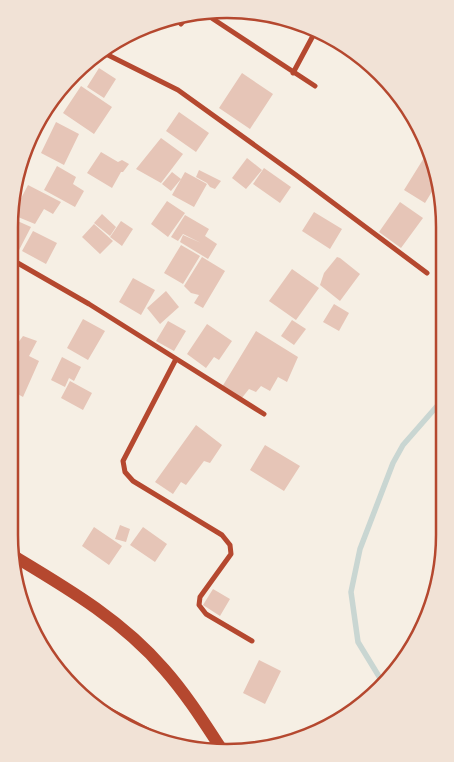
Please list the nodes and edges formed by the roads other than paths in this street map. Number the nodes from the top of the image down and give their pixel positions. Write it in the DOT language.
graph roads {
  1 [pos="212,18"];
  2 [pos="313,36"];
  3 [pos="108,55"];
  4 [pos="293,73"];
  5 [pos="315,86"];
  6 [pos="18,263"];
  7 [pos="428,273"];
  8 [pos="176,359"];
  9 [pos="264,414"];
  10 [pos="19,559"];
  11 [pos="252,642"];
  12 [pos="218,744"];
  1 -- 4 [label="street"];
  2 -- 4 [label="street"];
  3 -- 7 [label="street"];
  4 -- 5 [label="street"];
  6 -- 8 [label="street"];
  8 -- 9 [label="street"];
  8 -- 11 [label="street"];
  10 -- 12 [label="main road"];
}
